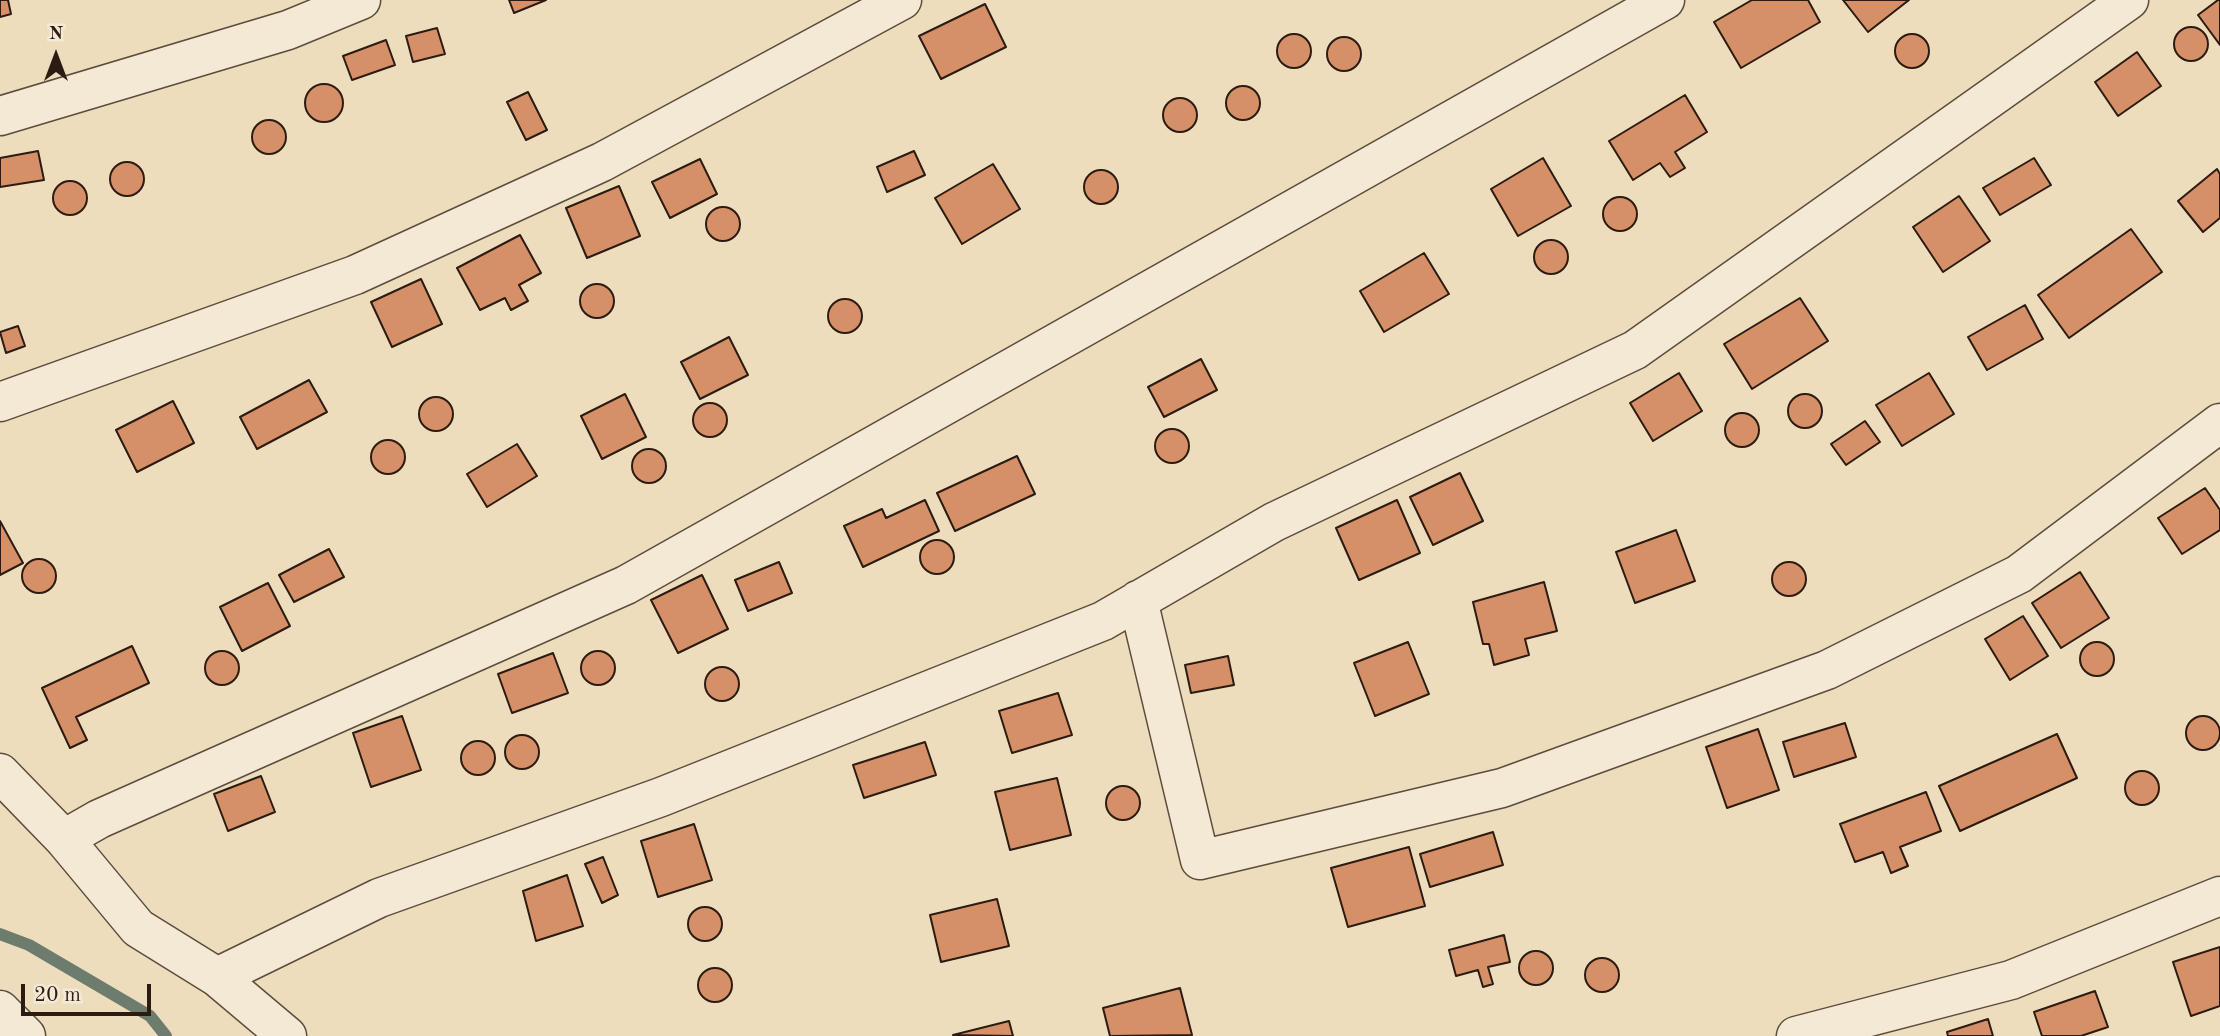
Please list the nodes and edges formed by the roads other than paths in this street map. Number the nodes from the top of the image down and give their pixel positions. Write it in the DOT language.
graph roads {
  1 [pos="361,0"];
  2 [pos="902,0"];
  3 [pos="1665,0"];
  4 [pos="2129,0"];
  5 [pos="0,116"];
  6 [pos="0,402"];
  7 [pos="2220,423"];
  8 [pos="1138,600"];
  9 [pos="0,773"];
  10 [pos="64,839"];
  11 [pos="2220,896"];
  12 [pos="217,977"];
  13 [pos="0,1010"];
  14 [pos="26,1036"];
  15 [pos="287,1036"];
  16 [pos="1796,1036"];
  1 -- 5 [label="street"];
  2 -- 6 [label="street"];
  3 -- 10 [label="street"];
  4 -- 8 [label="street"];
  7 -- 8 [label="street"];
  8 -- 12 [label="street"];
  9 -- 10 [label="street"];
  10 -- 12 [label="street"];
  11 -- 16 [label="street"];
  12 -- 15 [label="street"];
  13 -- 14 [label="street"];
}
